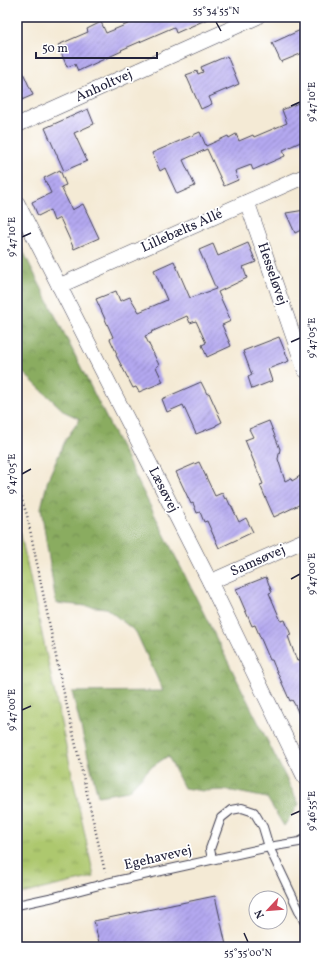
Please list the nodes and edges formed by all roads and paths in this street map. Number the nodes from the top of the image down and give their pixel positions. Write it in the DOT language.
graph roads {
  1 [pos="256,17"];
  2 [pos="17,125"];
  3 [pos="305,176"];
  4 [pos="247,202"];
  5 [pos="17,203"];
  6 [pos="59,286"];
  7 [pos="305,370"];
  8 [pos="17,486"];
  9 [pos="304,542"];
  10 [pos="210,582"];
  11 [pos="305,778"];
  12 [pos="305,839"];
  13 [pos="269,847"];
  14 [pos="212,859"];
  15 [pos="107,882"];
  16 [pos="17,905"];
  17 [pos="305,923"];
  1 -- 2 [label="street, Anholtvej"];
  3 -- 4 [label="street, Lillebælts Allé"];
  4 -- 6 [label="street, Lillebælts Allé"];
  4 -- 7 [label="street, Hesseløvej"];
  5 -- 6 [label="street, Læsøvej"];
  6 -- 10 [label="street, Læsøvej"];
  8 -- 15 [label="path"];
  9 -- 10 [label="street, Samsøvej"];
  10 -- 11 [label="street, Læsøvej"];
  12 -- 13 [label="lane, Egehavevej"];
  13 -- 14 [label="lane, Egehavevej"];
  13 -- 14 [label="lane"];
  13 -- 17 [label="lane"];
  14 -- 15 [label="lane, Egehavevej"];
  15 -- 16 [label="lane, Egehavevej"];
}
